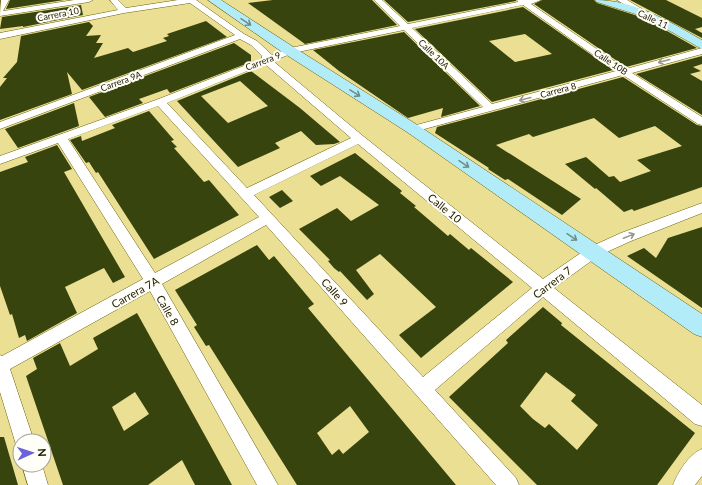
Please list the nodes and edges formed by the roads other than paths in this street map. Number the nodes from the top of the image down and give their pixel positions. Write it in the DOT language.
graph roads {
  1 [pos="5,0"];
  2 [pos="89,0"];
  3 [pos="114,0"];
  4 [pos="191,0"];
  5 [pos="214,0"];
  6 [pos="378,0"];
  7 [pos="537,0"];
  8 [pos="601,0"];
  9 [pos="621,0"];
  10 [pos="523,1"];
  11 [pos="0,10"];
  12 [pos="124,11"];
  13 [pos="0,14"];
  14 [pos="649,15"];
  15 [pos="406,27"];
  16 [pos="0,36"];
  17 [pos="241,36"];
  18 [pos="702,45"];
  19 [pos="290,51"];
  20 [pos="702,51"];
  21 [pos="266,60"];
  22 [pos="624,72"];
  23 [pos="160,102"];
  24 [pos="490,108"];
  25 [pos="702,122"];
  26 [pos="0,126"];
  27 [pos="413,129"];
  28 [pos="61,138"];
  29 [pos="360,139"];
  30 [pos="1,156"];
  31 [pos="246,194"];
  32 [pos="702,208"];
  33 [pos="268,218"];
  34 [pos="594,252"];
  35 [pos="152,282"];
  36 [pos="543,288"];
  37 [pos="702,328"];
  38 [pos="0,364"];
  39 [pos="422,389"];
  40 [pos="702,417"];
  41 [pos="22,433"];
  42 [pos="702,459"];
  43 [pos="34,473"];
  44 [pos="38,485"];
  45 [pos="268,485"];
  46 [pos="509,485"];
  47 [pos="683,485"];
  1 -- 11 [label="street"];
  2 -- 13 [label="street"];
  3 -- 12 [label="street"];
  4 -- 12 [label="street, Carrera 10"];
  4 -- 17 [label="street, Calle 10"];
  5 -- 19 [label="main road, one-way"];
  6 -- 15 [label="street, Calle 10A"];
  7 -- 10 [label="street, Carrera 9"];
  8 -- 14 [label="main road, Calle 11"];
  9 -- 14 [label="street"];
  10 -- 15 [label="street, Carrera 9"];
  10 -- 22 [label="street, Calle 10B"];
  12 -- 16 [label="street, Carrera 10"];
  14 -- 18 [label="main road, Calle 11"];
  15 -- 19 [label="street, Carrera 9"];
  15 -- 24 [label="street, Calle 10A"];
  17 -- 21 [label="street, Calle 10"];
  17 -- 26 [label="street, Carrera 9A"];
  19 -- 21 [label="street, Carrera 9"];
  19 -- 27 [label="main road, one-way"];
  20 -- 22 [label="street, Carrera 8, one-way"];
  21 -- 23 [label="street, Carrera 9"];
  21 -- 29 [label="street, Calle 10"];
  22 -- 24 [label="street, Carrera 8, one-way"];
  22 -- 25 [label="street, Calle 10B"];
  23 -- 28 [label="street, Carrera 9"];
  23 -- 31 [label="street, Calle 9"];
  24 -- 27 [label="street, Carrera 8"];
  27 -- 34 [label="main road, one-way"];
  28 -- 30 [label="street, Carrera 9"];
  28 -- 35 [label="street, Calle 8"];
  29 -- 31 [label="street"];
  29 -- 36 [label="street, Calle 10"];
  31 -- 33 [label="street, Calle 9"];
  34 -- 32 [label="street, Carrera 7, one-way"];
  33 -- 35 [label="street, Carrera 7A"];
  33 -- 39 [label="street, Calle 9"];
  34 -- 36 [label="street, Carrera 7"];
  34 -- 37 [label="main road"];
  35 -- 38 [label="street, Carrera 7A"];
  35 -- 45 [label="street, Calle 8"];
  36 -- 39 [label="street, Carrera 7"];
  36 -- 40 [label="street, Calle 10"];
  38 -- 41 [label="street"];
  39 -- 46 [label="street, Calle 9"];
  42 -- 47 [label="street"];
  43 -- 44 [label="street"];
}
